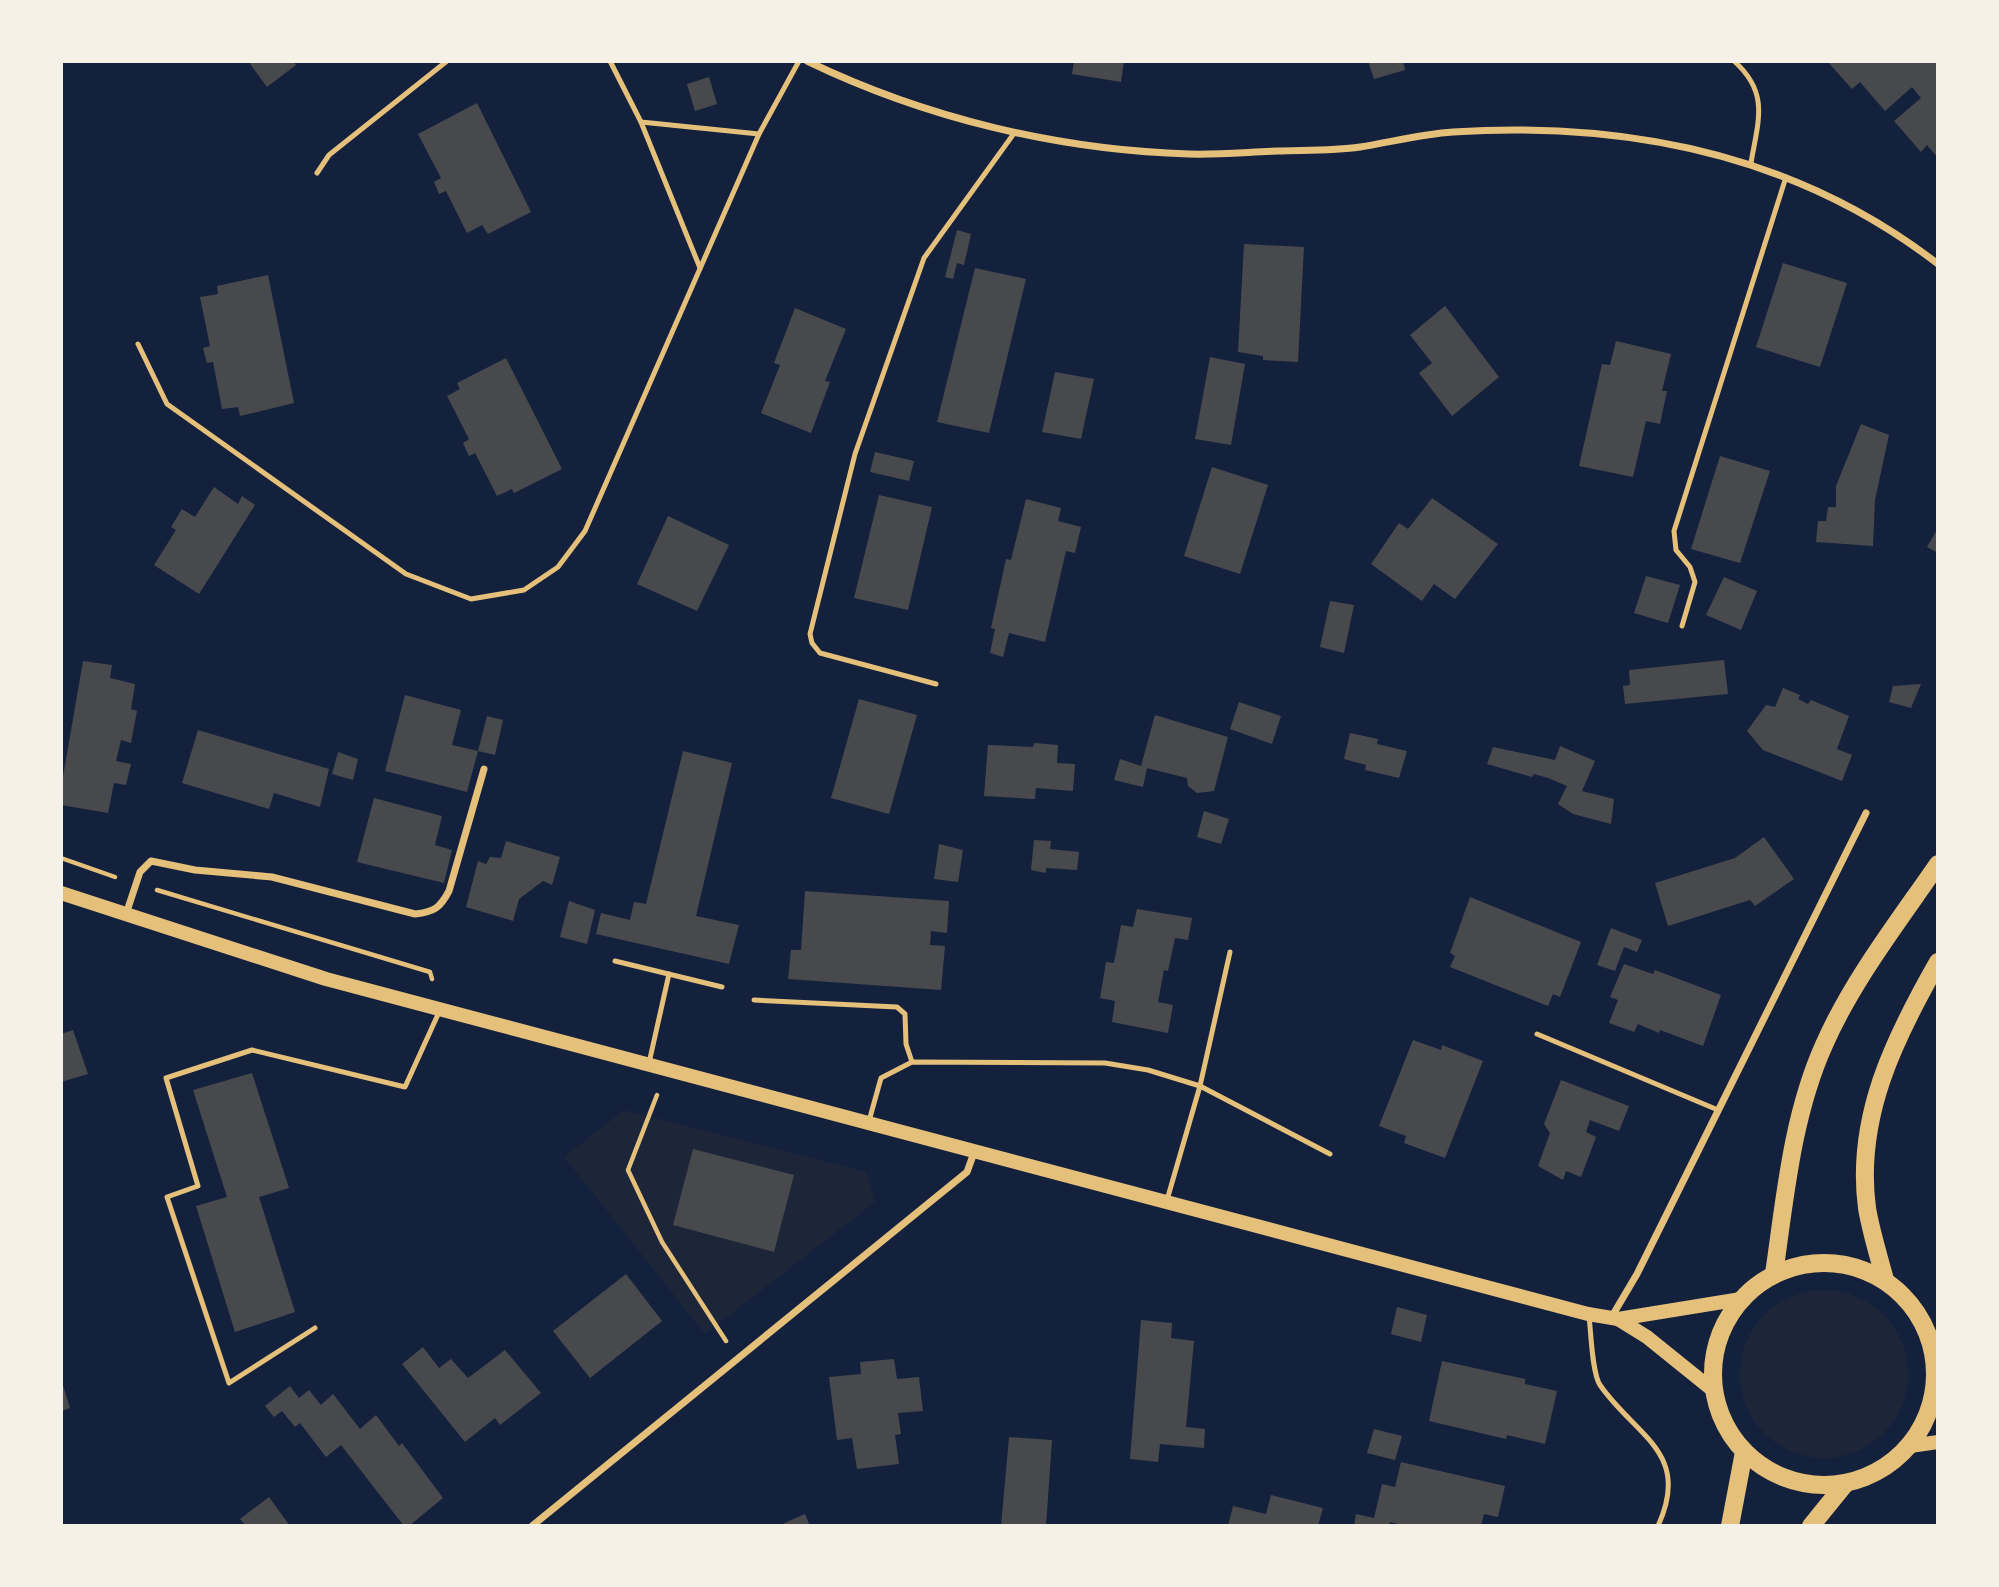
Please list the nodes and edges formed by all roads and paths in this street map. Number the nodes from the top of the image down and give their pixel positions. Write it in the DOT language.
graph roads {
  1 [pos="447,61"];
  2 [pos="610,61"];
  3 [pos="799,61"];
  4 [pos="807,61"];
  5 [pos="1734,61"];
  6 [pos="641,122"];
  7 [pos="1015,132"];
  8 [pos="759,134"];
  9 [pos="1751,163"];
  10 [pos="317,173"];
  11 [pos="1786,177"];
  12 [pos="1938,264"];
  13 [pos="700,268"];
  14 [pos="138,344"];
  15 [pos="1682,626"];
  16 [pos="936,684"];
  17 [pos="484,769"];
  18 [pos="1866,813"];
  19 [pos="61,858"];
  20 [pos="1938,864"];
  21 [pos="136,884"];
  22 [pos="61,893"];
  23 [pos="126,915"];
  24 [pos="1230,952"];
  25 [pos="615,961"];
  26 [pos="1938,962"];
  27 [pos="668,974"];
  28 [pos="722,986"];
  29 [pos="754,1000"];
  30 [pos="440,1010"];
  31 [pos="1537,1034"];
  32 [pos="912,1062"];
  33 [pos="649,1063"];
  34 [pos="667,1068"];
  35 [pos="1200,1086"];
  36 [pos="1718,1110"];
  37 [pos="869,1121"];
  38 [pos="975,1150"];
  39 [pos="1330,1154"];
  40 [pos="1166,1201"];
  41 [pos="1774,1274"];
  42 [pos="1885,1280"];
  43 [pos="1741,1299"];
  44 [pos="1588,1314"];
  45 [pos="1615,1318"];
  46 [pos="315,1328"];
  47 [pos="737,1359"];
  48 [pos="1937,1379"];
  49 [pos="1714,1391"];
  50 [pos="1938,1442"];
  51 [pos="1910,1446"];
  52 [pos="1744,1452"];
  53 [pos="1845,1484"];
  54 [pos="532,1526"];
  55 [pos="1658,1526"];
  56 [pos="1730,1526"];
  57 [pos="1811,1526"];
  1 -- 10 [label="lane"];
  2 -- 6 [label="lane"];
  3 -- 8 [label="lane"];
  4 -- 7 [label="street"];
  5 -- 9 [label="lane"];
  6 -- 8 [label="lane"];
  6 -- 13 [label="lane"];
  7 -- 9 [label="street"];
  7 -- 16 [label="lane"];
  8 -- 13 [label="lane"];
  9 -- 11 [label="street"];
  11 -- 12 [label="street"];
  11 -- 15 [label="lane"];
  13 -- 14 [label="lane"];
  17 -- 21 [label="street"];
  18 -- 36 [label="street"];
  19 -- 21 [label="path"];
  20 -- 41 [label="main road"];
  21 -- 23 [label="street"];
  21 -- 30 [label="path"];
  22 -- 23 [label="main road"];
  23 -- 30 [label="main road"];
  24 -- 35 [label="lane"];
  25 -- 27 [label="lane"];
  26 -- 42 [label="main road"];
  27 -- 28 [label="lane"];
  27 -- 33 [label="lane"];
  29 -- 32 [label="lane"];
  30 -- 33 [label="main road"];
  30 -- 46 [label="lane"];
  31 -- 36 [label="lane"];
  32 -- 35 [label="lane"];
  32 -- 37 [label="lane"];
  33 -- 34 [label="main road"];
  34 -- 37 [label="main road"];
  34 -- 47 [label="path"];
  35 -- 39 [label="lane"];
  35 -- 40 [label="lane"];
  36 -- 45 [label="street"];
  37 -- 38 [label="main road"];
  38 -- 40 [label="main road"];
  38 -- 47 [label="street"];
  40 -- 44 [label="main road"];
  41 -- 42 [label="main road"];
  41 -- 43 [label="main road"];
  42 -- 48 [label="main road"];
  43 -- 45 [label="main road"];
  43 -- 49 [label="main road"];
  44 -- 45 [label="main road"];
  44 -- 55 [label="lane"];
  45 -- 49 [label="main road"];
  47 -- 54 [label="street"];
  48 -- 51 [label="main road"];
  49 -- 52 [label="main road"];
  50 -- 51 [label="main road"];
  51 -- 53 [label="main road"];
  52 -- 53 [label="main road"];
  52 -- 56 [label="main road"];
  53 -- 57 [label="main road"];
}
